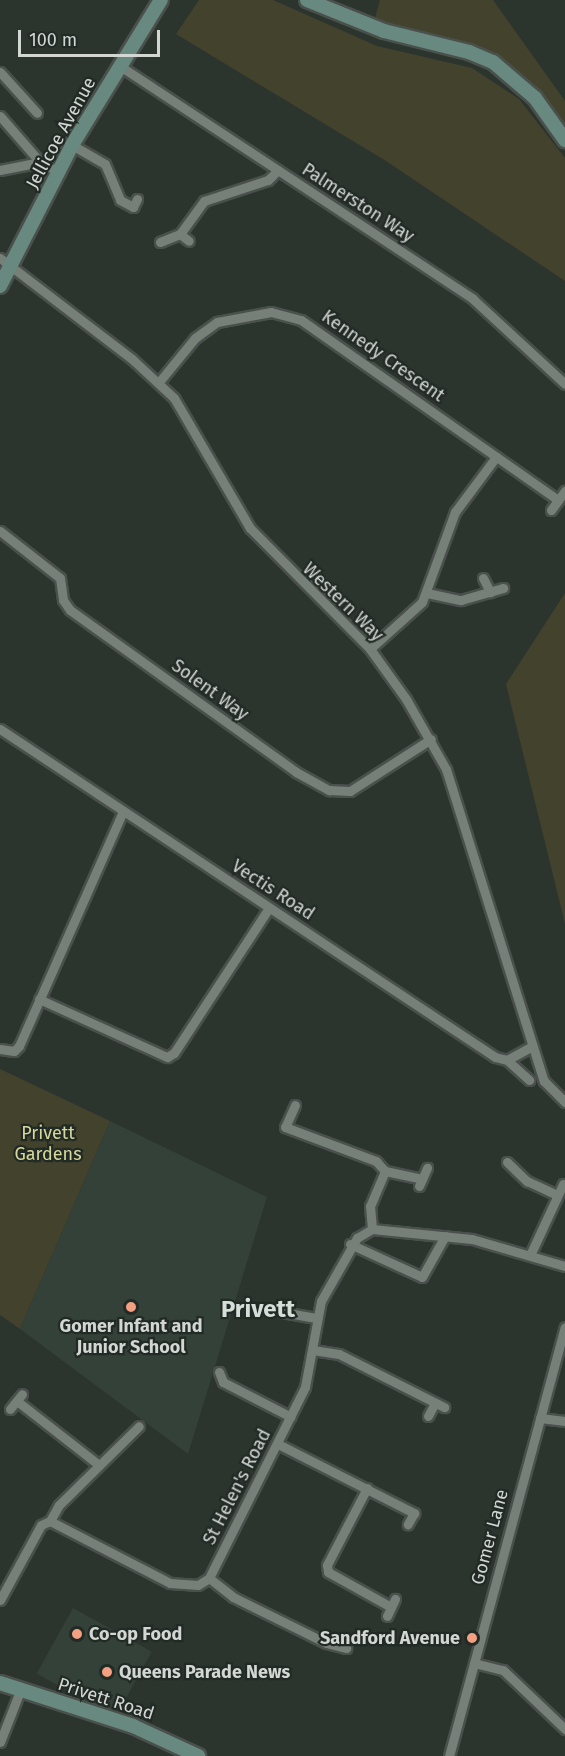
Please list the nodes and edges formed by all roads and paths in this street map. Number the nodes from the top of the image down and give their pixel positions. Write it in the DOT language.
graph roads {
  1 [pos="161,0"];
  2 [pos="307,0"];
  3 [pos="120,66"];
  4 [pos="0,72"];
  5 [pos="37,113"];
  6 [pos="0,116"];
  7 [pos="565,140"];
  8 [pos="72,146"];
  9 [pos="40,162"];
  10 [pos="0,170"];
  11 [pos="278,170"];
  12 [pos="59,172"];
  13 [pos="136,199"];
  14 [pos="180,234"];
  15 [pos="189,241"];
  16 [pos="160,242"];
  17 [pos="5,262"];
  18 [pos="0,286"];
  19 [pos="159,382"];
  20 [pos="565,384"];
  21 [pos="496,457"];
  22 [pos="565,491"];
  23 [pos="558,500"];
  24 [pos="551,510"];
  25 [pos="0,531"];
  26 [pos="483,578"];
  27 [pos="503,588"];
  28 [pos="489,592"];
  29 [pos="427,593"];
  30 [pos="370,649"];
  31 [pos="0,729"];
  32 [pos="430,739"];
  33 [pos="123,811"];
  34 [pos="269,908"];
  35 [pos="39,999"];
  36 [pos="532,1046"];
  37 [pos="0,1049"];
  38 [pos="507,1060"];
  39 [pos="529,1080"];
  40 [pos="565,1102"];
  41 [pos="295,1106"];
  42 [pos="507,1162"];
  43 [pos="427,1168"];
  44 [pos="385,1171"];
  45 [pos="563,1184"];
  46 [pos="557,1196"];
  47 [pos="372,1229"];
  48 [pos="445,1236"];
  49 [pos="350,1244"];
  50 [pos="531,1253"];
  51 [pos="565,1266"];
  52 [pos="282,1312"];
  53 [pos="318,1318"];
  54 [pos="565,1328"];
  55 [pos="313,1350"];
  56 [pos="219,1372"];
  57 [pos="16,1401"];
  58 [pos="435,1403"];
  59 [pos="444,1407"];
  60 [pos="428,1416"];
  61 [pos="291,1417"];
  62 [pos="540,1418"];
  63 [pos="565,1421"];
  64 [pos="133,1428"];
  65 [pos="278,1444"];
  66 [pos="99,1465"];
  67 [pos="367,1488"];
  68 [pos="50,1521"];
  69 [pos="408,1524"];
  70 [pos="209,1578"];
  71 [pos="0,1600"];
  72 [pos="391,1608"];
  73 [pos="346,1648"];
  74 [pos="474,1663"];
  75 [pos="0,1683"];
  76 [pos="20,1691"];
  77 [pos="565,1729"];
  78 [pos="0,1742"];
  79 [pos="198,1756"];
  80 [pos="449,1756"];
  1 -- 3 [label="street, Jellicoe Avenue"];
  2 -- 7 [label="street"];
  3 -- 8 [label="street, Jellicoe Avenue"];
  3 -- 11 [label="street, Palmerston Way"];
  4 -- 5 [label="street"];
  6 -- 9 [label="street"];
  8 -- 12 [label="street, Jellicoe Avenue"];
  8 -- 13 [label="street"];
  9 -- 10 [label="street"];
  9 -- 12 [label="street"];
  11 -- 14 [label="street"];
  11 -- 20 [label="street, Palmerston Way"];
  12 -- 17 [label="street, Jellicoe Avenue"];
  14 -- 15 [label="street"];
  14 -- 16 [label="street"];
  17 -- 18 [label="street, Jellicoe Avenue"];
  17 -- 19 [label="street, Western Way"];
  19 -- 21 [label="street, Kennedy Crescent"];
  19 -- 30 [label="street, Western Way"];
  21 -- 23 [label="street, Kennedy Crescent"];
  21 -- 29 [label="street"];
  22 -- 23 [label="street"];
  23 -- 24 [label="street"];
  25 -- 32 [label="street, Solent Way"];
  26 -- 28 [label="street"];
  27 -- 28 [label="street"];
  28 -- 29 [label="street"];
  29 -- 30 [label="street"];
  30 -- 32 [label="street, Western Way"];
  31 -- 33 [label="street, Vectis Road"];
  32 -- 36 [label="street, Western Way"];
  33 -- 34 [label="street, Vectis Road"];
  33 -- 35 [label="street"];
  34 -- 35 [label="street"];
  34 -- 38 [label="street, Vectis Road"];
  35 -- 37 [label="street"];
  36 -- 38 [label="street"];
  36 -- 40 [label="street, Western Way"];
  38 -- 39 [label="street, Vectis Road"];
  41 -- 44 [label="street"];
  42 -- 46 [label="street"];
  43 -- 44 [label="street"];
  44 -- 47 [label="street"];
  45 -- 46 [label="street"];
  46 -- 50 [label="street"];
  47 -- 48 [label="street"];
  47 -- 49 [label="street, St Helen's Road"];
  48 -- 49 [label="street"];
  48 -- 50 [label="street"];
  49 -- 53 [label="street, St Helen's Road"];
  50 -- 51 [label="street"];
  52 -- 53 [label="street"];
  53 -- 55 [label="street, St Helen's Road"];
  54 -- 62 [label="street, Gomer Lane"];
  55 -- 58 [label="street"];
  55 -- 61 [label="street, St Helen's Road"];
  56 -- 61 [label="street"];
  57 -- 66 [label="street"];
  58 -- 59 [label="street"];
  58 -- 60 [label="street"];
  61 -- 65 [label="street, St Helen's Road"];
  62 -- 63 [label="street"];
  62 -- 74 [label="street, Gomer Lane"];
  64 -- 66 [label="street"];
  65 -- 67 [label="street"];
  65 -- 70 [label="street, St Helen's Road"];
  66 -- 68 [label="street"];
  67 -- 69 [label="street"];
  67 -- 72 [label="street"];
  68 -- 70 [label="street"];
  68 -- 71 [label="street"];
  70 -- 73 [label="street"];
  74 -- 77 [label="street"];
  74 -- 80 [label="street, Gomer Lane"];
  75 -- 76 [label="street, Privett Road"];
  76 -- 78 [label="street"];
  76 -- 79 [label="street, Privett Road"];
}
